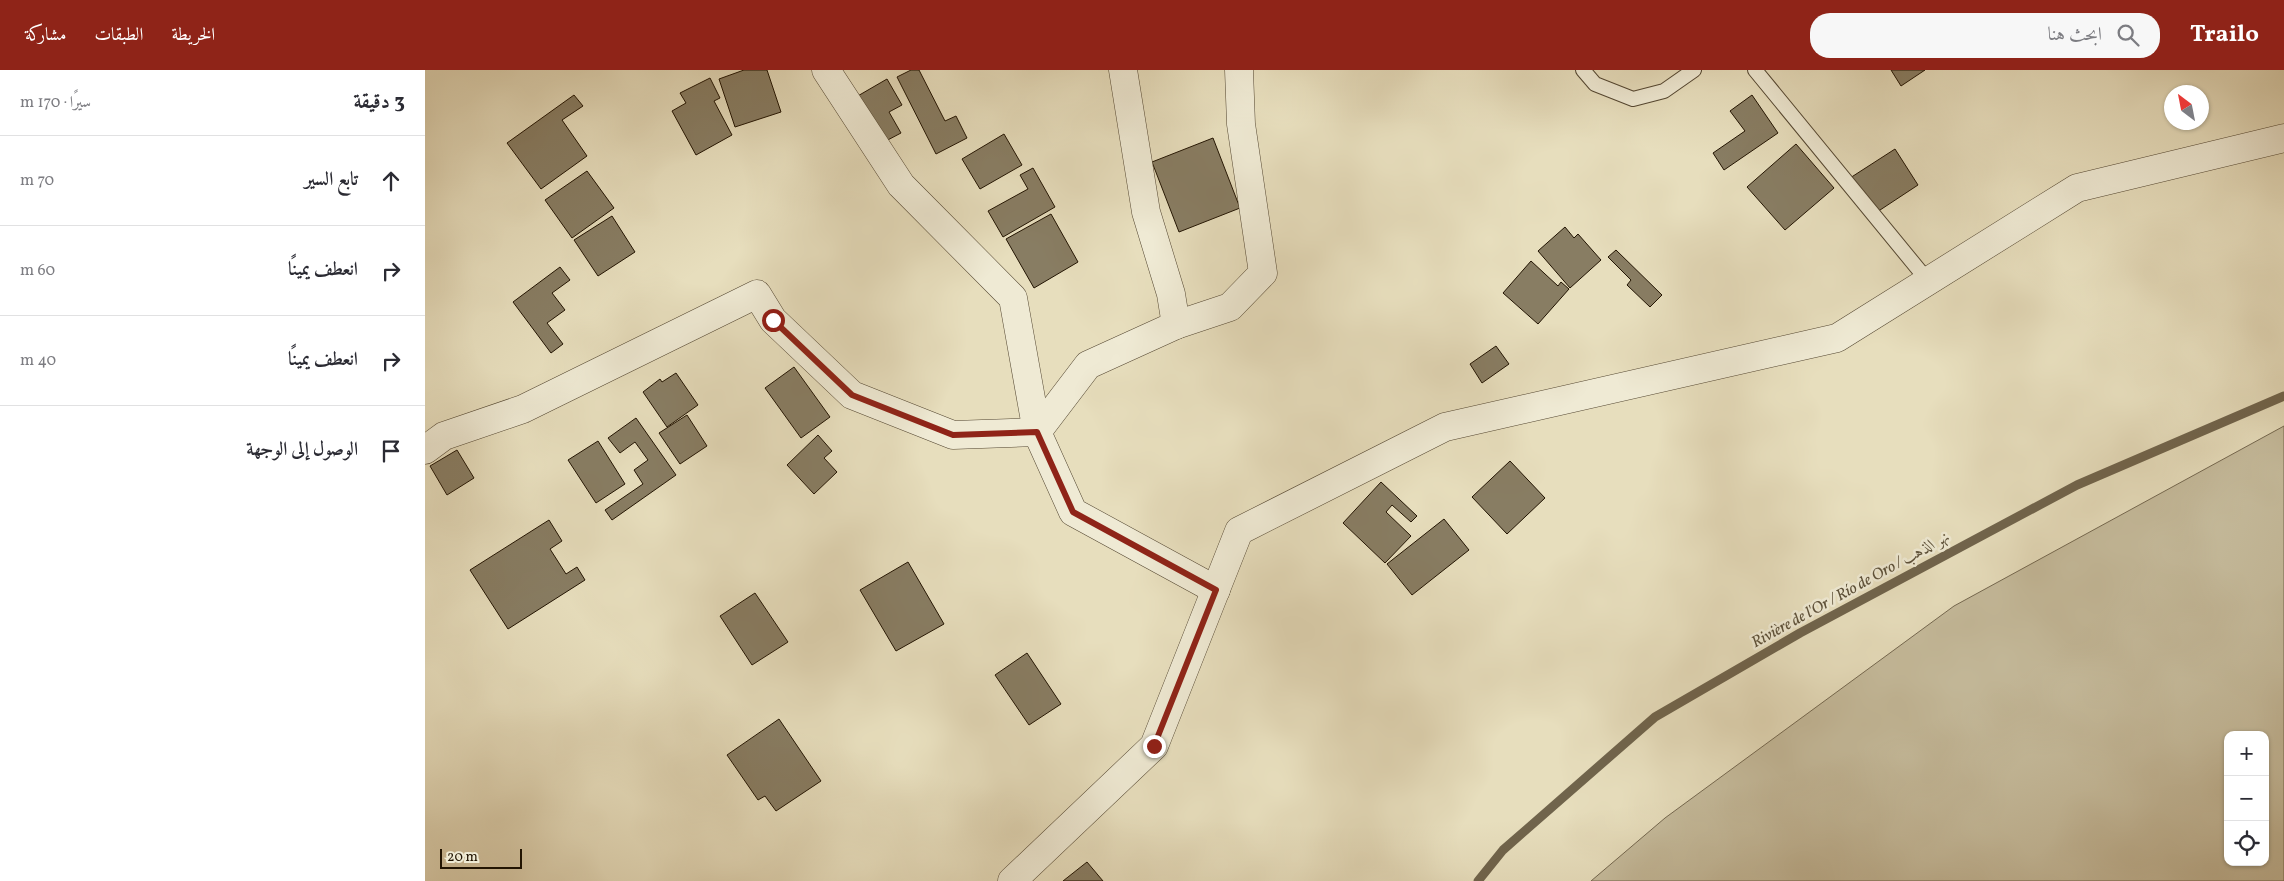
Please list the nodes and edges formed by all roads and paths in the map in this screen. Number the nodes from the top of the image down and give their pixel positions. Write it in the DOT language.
graph roads {
  1 [pos="826,70"];
  2 [pos="1123,70"];
  3 [pos="1239,70"];
  4 [pos="1583,70"];
  5 [pos="1694,70"];
  6 [pos="1755,70"];
  7 [pos="2284,138"];
  8 [pos="1928,281"];
  9 [pos="1176,325"];
  10 [pos="1037,432"];
  11 [pos="425,450"];
  12 [pos="1216,590"];
  13 [pos="1012,881"];
  1 -- 10 [label="street"];
  2 -- 9 [label="street"];
  3 -- 9 [label="street"];
  4 -- 5 [label="lane"];
  6 -- 8 [label="lane"];
  7 -- 8 [label="street"];
  8 -- 12 [label="street"];
  9 -- 10 [label="street"];
  10 -- 11 [label="street"];
  10 -- 12 [label="street"];
  12 -- 13 [label="street"];
}
